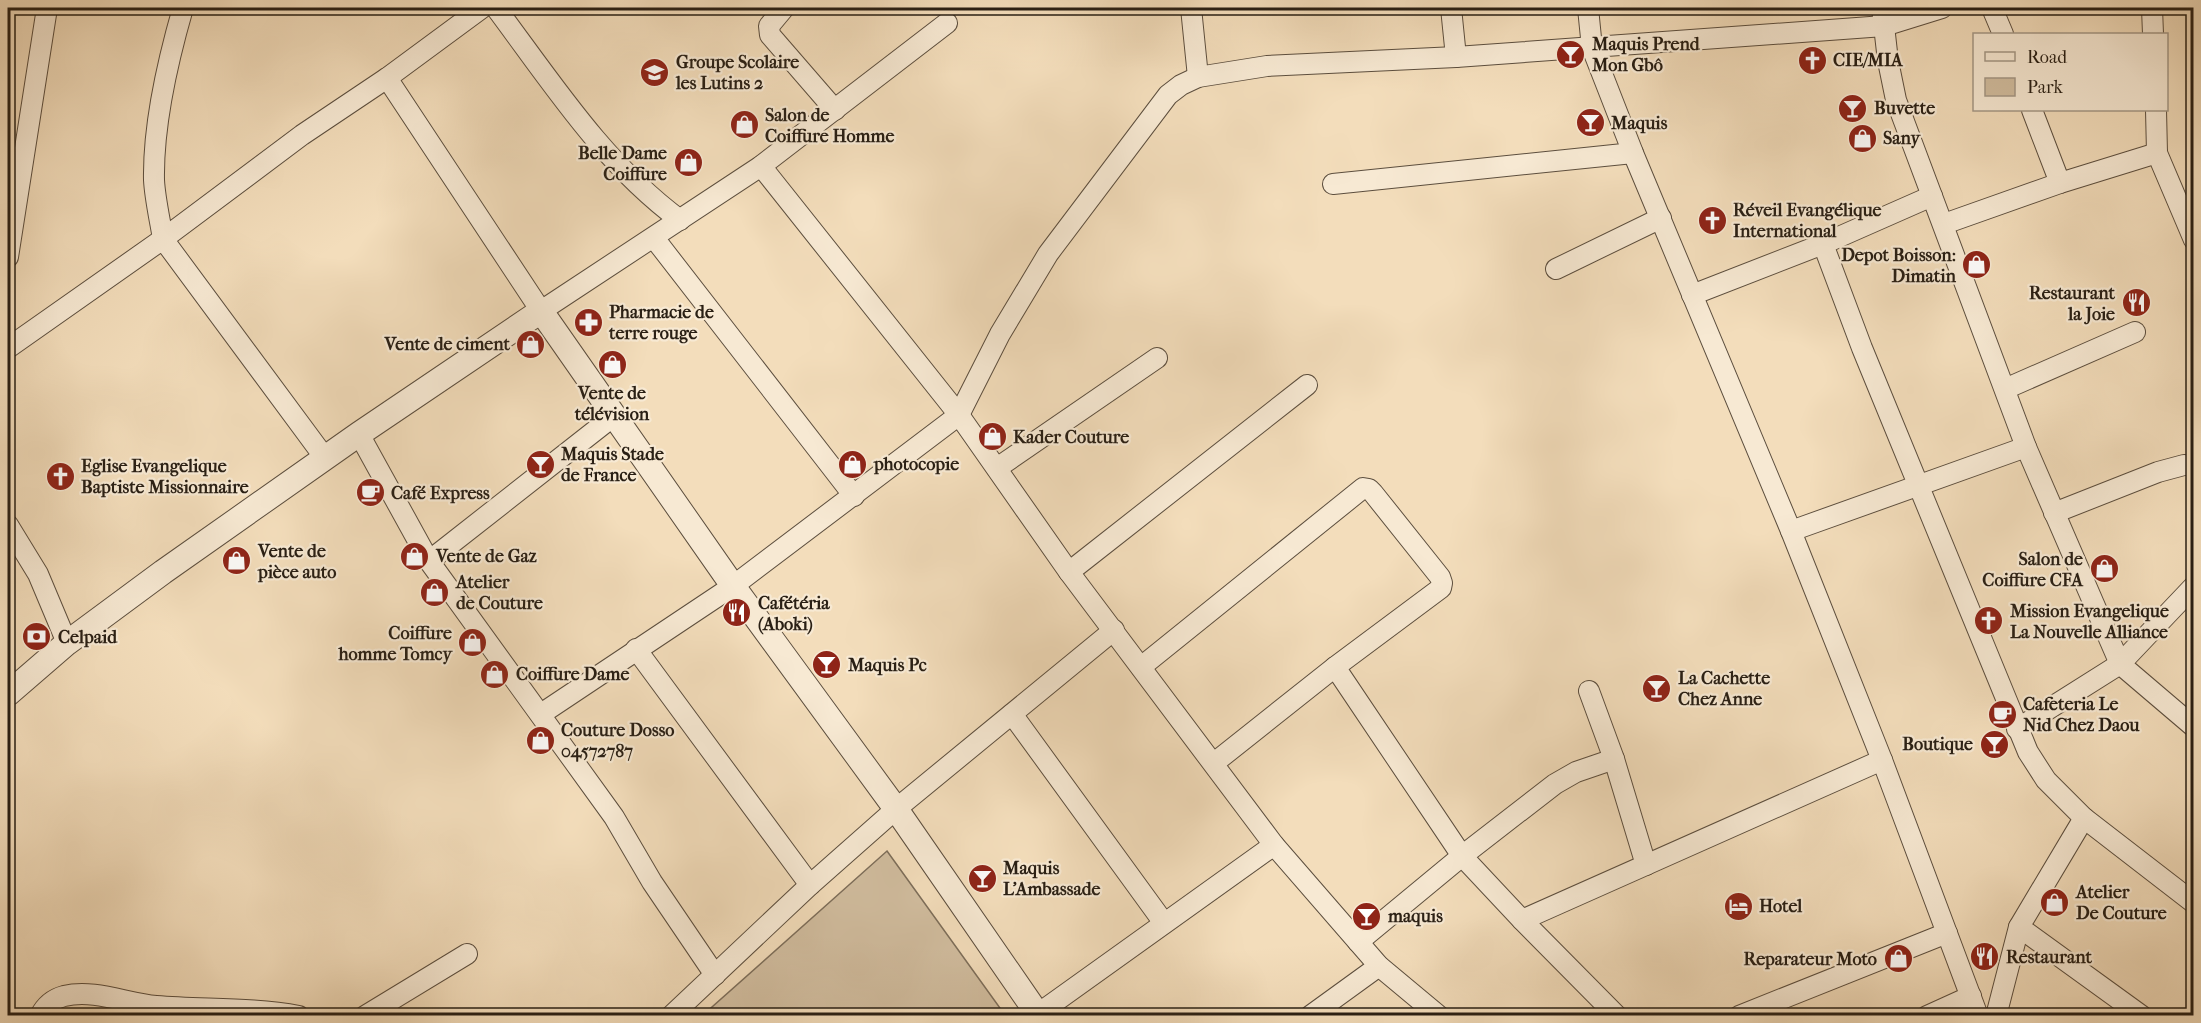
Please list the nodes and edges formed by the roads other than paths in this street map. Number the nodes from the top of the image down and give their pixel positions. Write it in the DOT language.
graph roads {
  1 [pos="47,8"];
  2 [pos="183,8"];
  3 [pos="482,8"];
  4 [pos="496,8"];
  5 [pos="784,8"];
  6 [pos="1191,8"];
  7 [pos="1451,8"];
  8 [pos="1588,8"];
  9 [pos="1942,8"];
  10 [pos="1992,8"];
  11 [pos="2152,8"];
  12 [pos="1883,17"];
  13 [pos="947,23"];
  14 [pos="2003,33"];
  15 [pos="2153,33"];
  16 [pos="1592,48"];
  17 [pos="1456,57"];
  18 [pos="1198,77"];
  19 [pos="387,78"];
  20 [pos="836,110"];
  21 [pos="2032,111"];
  22 [pos="2156,111"];
  23 [pos="1633,153"];
  24 [pos="2157,153"];
  25 [pos="761,166"];
  26 [pos="2060,183"];
  27 [pos="1334,184"];
  28 [pos="1932,196"];
  29 [pos="1661,218"];
  30 [pos="680,220"];
  31 [pos="1944,224"];
  32 [pos="654,238"];
  33 [pos="163,239"];
  34 [pos="2193,240"];
  35 [pos="1823,244"];
  36 [pos="8,257"];
  37 [pos="1556,269"];
  38 [pos="1692,295"];
  39 [pos="541,311"];
  40 [pos="2135,332"];
  41 [pos="8,348"];
  42 [pos="1157,358"];
  43 [pos="1307,385"];
  44 [pos="2005,389"];
  45 [pos="615,415"];
  46 [pos="959,415"];
  47 [pos="359,434"];
  48 [pos="2026,447"];
  49 [pos="326,458"];
  50 [pos="2184,465"];
  51 [pos="996,468"];
  52 [pos="1917,484"];
  53 [pos="854,496"];
  54 [pos="2054,513"];
  55 [pos="8,525"];
  56 [pos="1791,531"];
  57 [pos="429,561"];
  58 [pos="1069,572"];
  59 [pos="733,586"];
  60 [pos="2193,586"];
  61 [pos="1114,630"];
  62 [pos="67,643"];
  63 [pos="636,649"];
  64 [pos="2120,664"];
  65 [pos="1141,667"];
  66 [pos="1335,667"];
  67 [pos="1589,691"];
  68 [pos="8,694"];
  69 [pos="541,714"];
  70 [pos="1012,714"];
  71 [pos="2193,727"];
  72 [pos="2018,729"];
  73 [pos="1614,759"];
  74 [pos="1882,760"];
  75 [pos="1214,763"];
  76 [pos="896,809"];
  77 [pos="2084,818"];
  78 [pos="1274,845"];
  79 [pos="1462,856"];
  80 [pos="1646,865"];
  81 [pos="810,885"];
  82 [pos="2193,903"];
  83 [pos="1522,920"];
  84 [pos="1164,923"];
  85 [pos="2019,927"];
  86 [pos="1947,933"];
  87 [pos="1358,942"];
  88 [pos="466,954"];
  89 [pos="1378,966"];
  90 [pos="715,975"];
  91 [pos="1971,996"];
  92 [pos="190,1012"];
  93 [pos="1746,1014"];
  94 [pos="1038,1015"];
  95 [pos="40,1016"];
  96 [pos="299,1016"];
  97 [pos="365,1016"];
  98 [pos="671,1016"];
  99 [pos="1310,1016"];
  100 [pos="1439,1016"];
  101 [pos="1617,1016"];
  102 [pos="1927,1016"];
  103 [pos="1978,1016"];
  104 [pos="1996,1016"];
  105 [pos="2142,1016"];
  1 -- 36 [label="street"];
  2 -- 33 [label="street"];
  3 -- 19 [label="street"];
  4 -- 30 [label="street"];
  5 -- 20 [label="street"];
  6 -- 18 [label="street"];
  7 -- 17 [label="street"];
  8 -- 16 [label="street"];
  9 -- 12 [label="street"];
  10 -- 14 [label="street"];
  11 -- 15 [label="street"];
  12 -- 16 [label="street"];
  12 -- 28 [label="street"];
  13 -- 20 [label="street"];
  16 -- 17 [label="street"];
  16 -- 23 [label="street"];
  17 -- 18 [label="street"];
  18 -- 46 [label="street"];
  19 -- 33 [label="street"];
  19 -- 39 [label="street"];
  20 -- 25 [label="street"];
  21 -- 26 [label="street"];
  22 -- 24 [label="street"];
  23 -- 27 [label="street"];
  23 -- 29 [label="street"];
  24 -- 26 [label="street"];
  24 -- 34 [label="street"];
  25 -- 30 [label="street"];
  25 -- 46 [label="street"];
  26 -- 31 [label="street"];
  28 -- 31 [label="street"];
  28 -- 35 [label="street"];
  29 -- 37 [label="street"];
  29 -- 38 [label="street"];
  30 -- 32 [label="street"];
  31 -- 44 [label="street"];
  32 -- 39 [label="street"];
  32 -- 53 [label="street"];
  33 -- 41 [label="street"];
  33 -- 49 [label="street"];
  35 -- 38 [label="street"];
  35 -- 52 [label="street"];
  38 -- 56 [label="street"];
  39 -- 45 [label="street"];
  39 -- 47 [label="street"];
  40 -- 44 [label="street"];
  42 -- 51 [label="street"];
  43 -- 58 [label="street"];
  44 -- 48 [label="street"];
  45 -- 57 [label="street"];
  45 -- 59 [label="street"];
  46 -- 51 [label="street"];
  46 -- 53 [label="street"];
  47 -- 49 [label="street"];
  47 -- 57 [label="street"];
  48 -- 52 [label="street"];
  48 -- 54 [label="street"];
  49 -- 62 [label="street"];
  50 -- 54 [label="street"];
  51 -- 58 [label="street"];
  52 -- 56 [label="street"];
  52 -- 72 [label="street"];
  53 -- 59 [label="street"];
  54 -- 64 [label="street"];
  55 -- 62 [label="street"];
  56 -- 74 [label="street"];
  57 -- 69 [label="street"];
  58 -- 61 [label="street"];
  59 -- 63 [label="street"];
  59 -- 76 [label="street"];
  60 -- 64 [label="street"];
  61 -- 65 [label="street"];
  61 -- 70 [label="street"];
  62 -- 68 [label="street"];
  63 -- 69 [label="street"];
  63 -- 81 [label="street"];
  64 -- 71 [label="street"];
  64 -- 72 [label="street"];
  65 -- 66 [label="street"];
  65 -- 75 [label="street"];
  66 -- 75 [label="street"];
  66 -- 79 [label="street"];
  67 -- 73 [label="street"];
  69 -- 90 [label="street"];
  70 -- 76 [label="street"];
  70 -- 84 [label="street"];
  72 -- 77 [label="street"];
  73 -- 79 [label="street"];
  73 -- 80 [label="street"];
  74 -- 80 [label="street"];
  74 -- 86 [label="street"];
  75 -- 78 [label="street"];
  76 -- 81 [label="street"];
  76 -- 94 [label="street"];
  77 -- 82 [label="street"];
  77 -- 85 [label="street"];
  78 -- 84 [label="street"];
  78 -- 87 [label="street"];
  79 -- 83 [label="street"];
  79 -- 87 [label="street"];
  80 -- 83 [label="street"];
  81 -- 90 [label="street"];
  83 -- 101 [label="street"];
  84 -- 94 [label="street"];
  85 -- 104 [label="street"];
  85 -- 105 [label="street"];
  86 -- 91 [label="street"];
  86 -- 93 [label="street"];
  87 -- 89 [label="street"];
  88 -- 97 [label="street"];
  89 -- 99 [label="street"];
  89 -- 100 [label="street"];
  90 -- 98 [label="street"];
  91 -- 102 [label="street"];
  91 -- 103 [label="street"];
  92 -- 95 [label="street"];
  92 -- 96 [label="street"];
}
